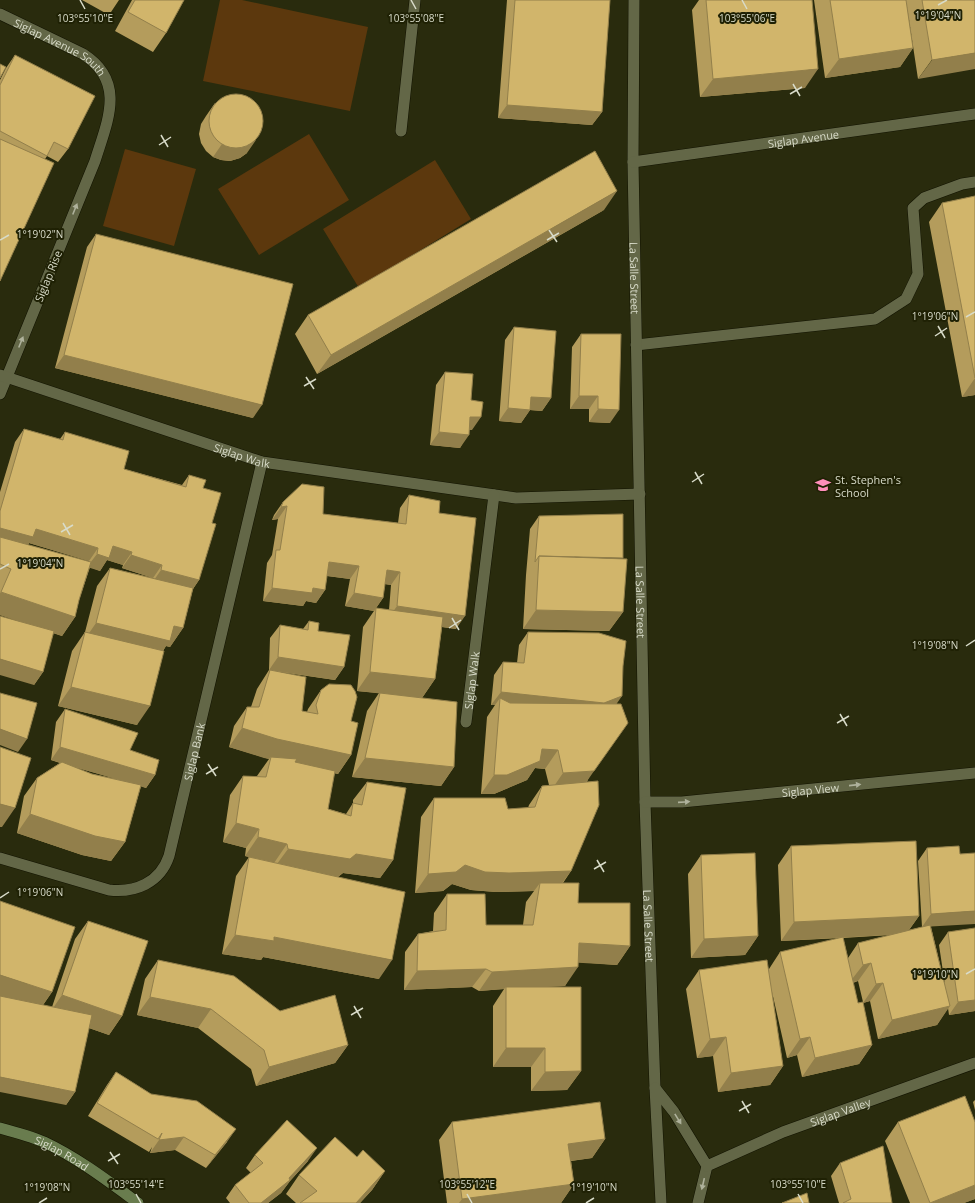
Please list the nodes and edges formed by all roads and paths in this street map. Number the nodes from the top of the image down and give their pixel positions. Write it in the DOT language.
graph roads {
  1 [pos="415,0"];
  2 [pos="634,0"];
  3 [pos="0,14"];
  4 [pos="110,89"];
  5 [pos="975,114"];
  6 [pos="401,131"];
  7 [pos="632,162"];
  8 [pos="975,182"];
  9 [pos="636,344"];
  10 [pos="3,377"];
  11 [pos="0,394"];
  12 [pos="262,462"];
  13 [pos="640,494"];
  14 [pos="494,495"];
  15 [pos="466,722"];
  16 [pos="975,773"];
  17 [pos="645,802"];
  18 [pos="0,858"];
  19 [pos="975,1063"];
  20 [pos="655,1088"];
  21 [pos="0,1128"];
  22 [pos="707,1166"];
  23 [pos="138,1203"];
  24 [pos="661,1203"];
  25 [pos="698,1203"];
  1 -- 6 [label="street"];
  2 -- 7 [label="street, La Salle Street"];
  3 -- 4 [label="street, Siglap Avenue South"];
  10 -- 4 [label="street, Siglap Rise, one-way"];
  5 -- 7 [label="street, Siglap Avenue"];
  7 -- 9 [label="street, La Salle Street"];
  8 -- 9 [label="street"];
  9 -- 13 [label="street, La Salle Street"];
  10 -- 11 [label="street, Siglap Rise"];
  10 -- 12 [label="street, Siglap Walk"];
  12 -- 14 [label="street, Siglap Walk"];
  12 -- 18 [label="street, Siglap Bank"];
  13 -- 14 [label="street, Siglap Walk"];
  13 -- 17 [label="street, La Salle Street"];
  14 -- 15 [label="street, Siglap Walk"];
  17 -- 16 [label="street, Siglap View, one-way"];
  17 -- 20 [label="street, La Salle Street"];
  19 -- 22 [label="street, Siglap Valley"];
  20 -- 22 [label="street, one-way"];
  20 -- 24 [label="street, La Salle Street"];
  21 -- 23 [label="main road, Siglap Road"];
  22 -- 25 [label="street, one-way"];
}
